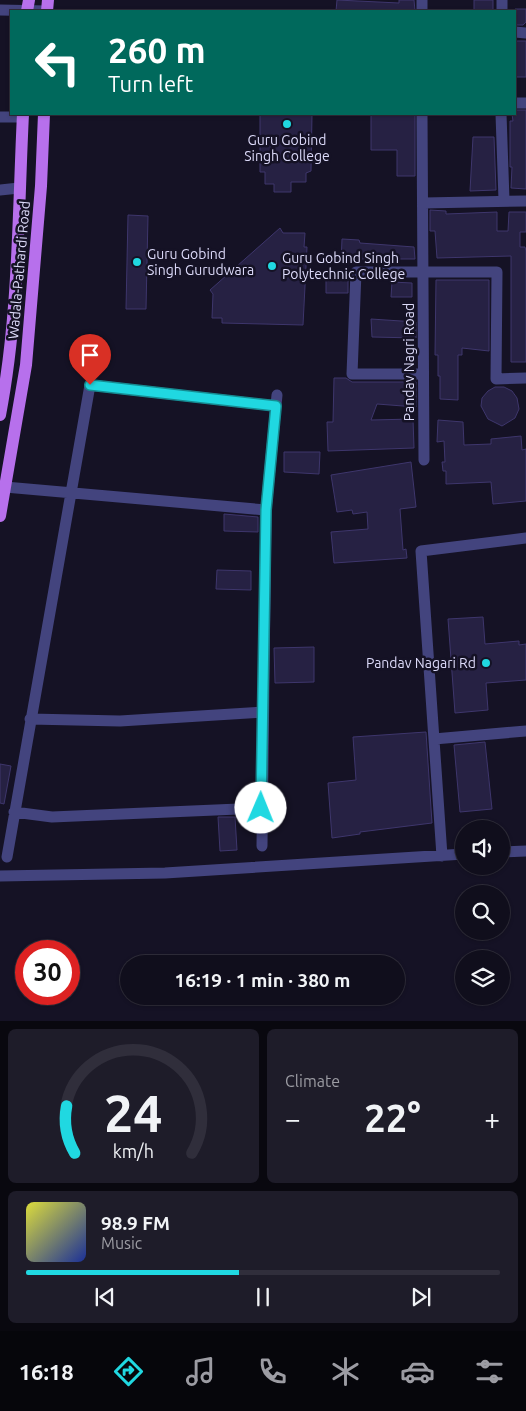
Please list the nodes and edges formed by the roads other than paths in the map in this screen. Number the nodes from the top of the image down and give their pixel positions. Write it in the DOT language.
graph roads {
  1 [pos="28,7"];
  2 [pos="0,10"];
  3 [pos="42,10"];
  4 [pos="23,115"];
  5 [pos="44,115"];
  6 [pos="422,115"];
  7 [pos="501,115"];
  8 [pos="0,117"];
  9 [pos="19,188"];
  10 [pos="0,190"];
  11 [pos="504,200"];
  12 [pos="526,201"];
  13 [pos="424,203"];
  14 [pos="424,272"];
  15 [pos="423,374"];
  16 [pos="526,378"];
  17 [pos="0,412"];
  18 [pos="20,414"];
  19 [pos="424,460"];
  20 [pos="5,487"];
  21 [pos="70,492"];
  22 [pos="266,510"];
  23 [pos="0,516"];
  24 [pos="526,538"];
  25 [pos="263,712"];
  26 [pos="30,719"];
  27 [pos="526,731"];
  28 [pos="434,739"];
  29 [pos="261,808"];
  30 [pos="14,812"];
  31 [pos="262,846"];
  32 [pos="526,851"];
  33 [pos="510,852"];
  34 [pos="455,855"];
  35 [pos="7,856"];
  36 [pos="442,856"];
  37 [pos="0,876"];
  1 -- 2 [label="street"];
  1 -- 3 [label="street"];
  4 -- 8 [label="street"];
  4 -- 9 [label="main road, Wadala-Pathardi Road"];
  5 -- 18 [label="main road, Wadala-Pathardi Road"];
  6 -- 13 [label="street, Pandav Nagri Road"];
  7 -- 11 [label="street"];
  9 -- 10 [label="street"];
  9 -- 17 [label="main road, Wadala-Pathardi Road"];
  11 -- 12 [label="street"];
  11 -- 13 [label="street"];
  13 -- 14 [label="street, Pandav Nagri Road"];
  14 -- 15 [label="street, Pandav Nagri Road"];
  14 -- 15 [label="street"];
  14 -- 16 [label="street"];
  15 -- 19 [label="street, Pandav Nagri Road"];
  17 -- 18 [label="street"];
  18 -- 20 [label="main road, Wadala-Pathardi Road"];
  20 -- 21 [label="street"];
  20 -- 23 [label="main road, Wadala-Pathardi Road"];
  21 -- 22 [label="street"];
  21 -- 22 [label="street"];
  21 -- 26 [label="street"];
  22 -- 25 [label="street"];
  24 -- 28 [label="street"];
  25 -- 26 [label="street"];
  25 -- 29 [label="street"];
  26 -- 30 [label="street"];
  27 -- 28 [label="street"];
  28 -- 36 [label="street"];
  29 -- 30 [label="street"];
  29 -- 31 [label="street"];
  30 -- 35 [label="street"];
  32 -- 33 [label="street"];
  34 -- 36 [label="street"];
  36 -- 37 [label="street"];
}
